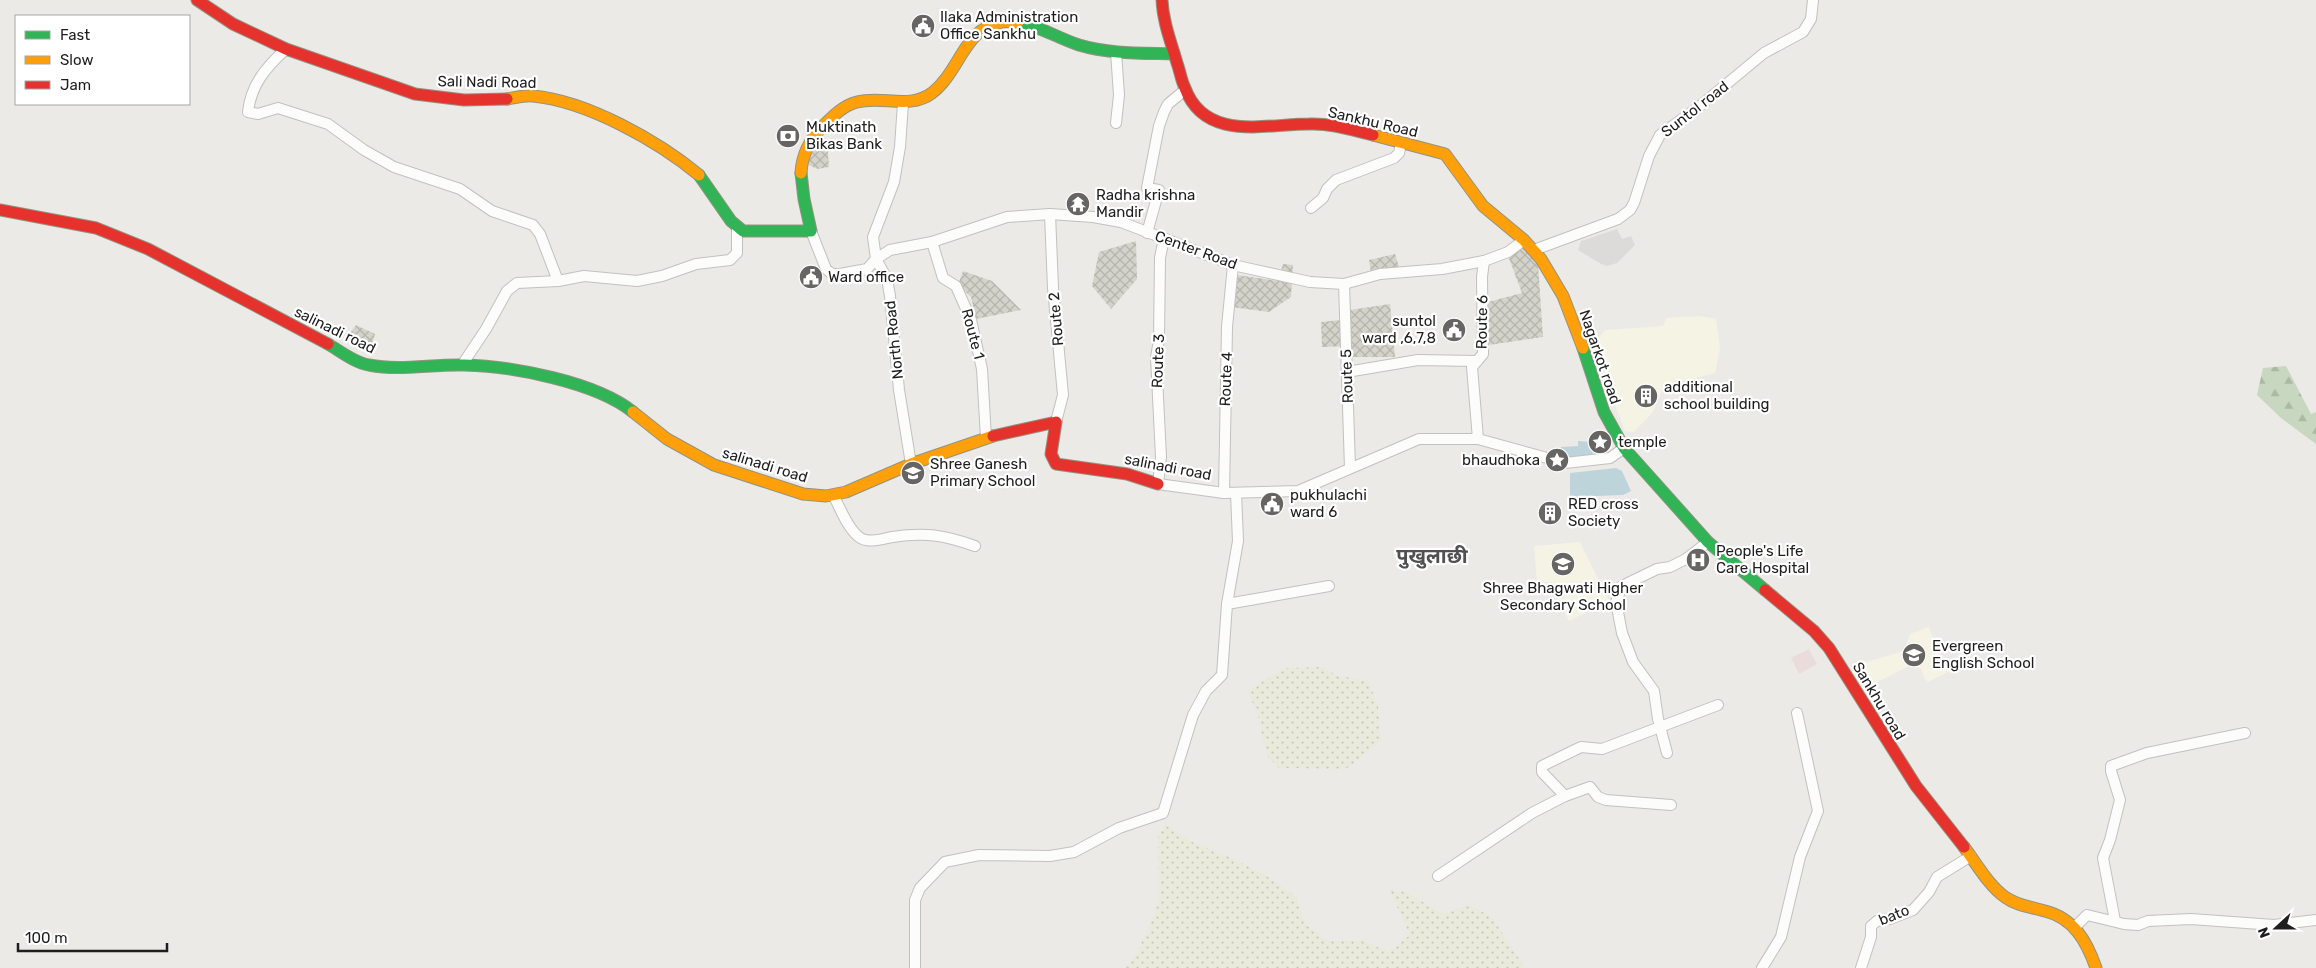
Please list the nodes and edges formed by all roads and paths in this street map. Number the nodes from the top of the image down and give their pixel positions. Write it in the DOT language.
graph roads {
  1 [pos="197,0"];
  2 [pos="1162,0"];
  3 [pos="1813,0"];
  4 [pos="286,49"];
  5 [pos="1116,52"];
  6 [pos="1174,54"];
  7 [pos="1185,90"];
  8 [pos="903,103"];
  9 [pos="1116,123"];
  10 [pos="1401,143"];
  11 [pos="1311,208"];
  12 [pos="0,210"];
  13 [pos="1050,214"];
  14 [pos="737,227"];
  15 [pos="811,231"];
  16 [pos="1147,233"];
  17 [pos="1164,238"];
  18 [pos="1524,240"];
  19 [pos="932,242"];
  20 [pos="1534,250"];
  21 [pos="876,260"];
  22 [pos="1484,261"];
  23 [pos="1233,265"];
  24 [pos="558,281"];
  25 [pos="1344,284"];
  26 [pos="1477,361"];
  27 [pos="462,365"];
  28 [pos="1347,372"];
  29 [pos="1056,422"];
  30 [pos="986,438"];
  31 [pos="1478,439"];
  32 [pos="1624,448"];
  33 [pos="911,464"];
  34 [pos="1350,468"];
  35 [pos="1158,484"];
  36 [pos="1224,493"];
  37 [pos="1236,493"];
  38 [pos="833,494"];
  39 [pos="1708,542"];
  40 [pos="975,546"];
  41 [pos="1329,586"];
  42 [pos="1227,604"];
  43 [pos="1718,705"];
  44 [pos="1797,712"];
  45 [pos="1660,728"];
  46 [pos="2246,733"];
  47 [pos="1667,753"];
  48 [pos="1565,796"];
  49 [pos="1671,805"];
  50 [pos="1971,856"];
  51 [pos="1438,876"];
  52 [pos="2316,920"];
  53 [pos="2115,921"];
  54 [pos="2075,927"];
  55 [pos="915,968"];
  56 [pos="1762,968"];
  57 [pos="1861,968"];
  58 [pos="2096,968"];
  1 -- 4 [label="main road, Sali Nadi Road"];
  2 -- 6 [label="main road"];
  3 -- 20 [label="street, Suntol road"];
  4 -- 14 [label="main road, Sali Nadi Road"];
  4 -- 24 [label="street"];
  5 -- 6 [label="main road"];
  5 -- 8 [label="main road"];
  5 -- 9 [label="street"];
  6 -- 7 [label="main road, Sankhu Road"];
  7 -- 10 [label="main road, Sankhu Road"];
  7 -- 16 [label="street"];
  8 -- 15 [label="main road"];
  8 -- 21 [label="street, North Road"];
  10 -- 11 [label="street"];
  10 -- 18 [label="main road, Sankhu Road"];
  12 -- 27 [label="main road, salinadi road"];
  13 -- 16 [label="street, Center Road"];
  13 -- 19 [label="street, Center Road"];
  13 -- 29 [label="street, Route 2"];
  14 -- 15 [label="main road"];
  14 -- 24 [label="street"];
  15 -- 21 [label="street, Center Road"];
  16 -- 17 [label="street, Center Road"];
  17 -- 23 [label="street, Center Road"];
  17 -- 35 [label="street, Route 3"];
  18 -- 20 [label="main road, Sankhu Road"];
  18 -- 22 [label="street, Center Road"];
  19 -- 21 [label="street, Center Road"];
  19 -- 30 [label="street, Route 1"];
  20 -- 32 [label="main road, Nagarkot road"];
  21 -- 33 [label="street, North Road"];
  22 -- 25 [label="street, Center Road"];
  22 -- 26 [label="street, Route 6"];
  23 -- 25 [label="street, Center Road"];
  23 -- 36 [label="street, Route 4"];
  24 -- 27 [label="street"];
  25 -- 28 [label="street, Route 5"];
  26 -- 28 [label="street"];
  26 -- 31 [label="street, Route 6"];
  27 -- 38 [label="main road, salinadi road"];
  28 -- 34 [label="street, Route 5"];
  29 -- 30 [label="main road, salinadi road"];
  29 -- 35 [label="main road, salinadi road"];
  30 -- 33 [label="main road, salinadi road"];
  31 -- 32 [label="street, salinadi road"];
  31 -- 34 [label="street, salinadi road"];
  32 -- 39 [label="main road, Sankhu road"];
  33 -- 38 [label="main road, salinadi road"];
  34 -- 37 [label="street, salinadi road"];
  35 -- 36 [label="street, salinadi road"];
  36 -- 37 [label="street, salinadi road"];
  37 -- 42 [label="street"];
  38 -- 40 [label="street"];
  39 -- 45 [label="street"];
  39 -- 50 [label="main road, Sankhu road"];
  41 -- 42 [label="street"];
  42 -- 55 [label="street"];
  43 -- 45 [label="street"];
  44 -- 56 [label="street"];
  45 -- 47 [label="street"];
  45 -- 48 [label="street"];
  46 -- 53 [label="street"];
  48 -- 49 [label="street"];
  48 -- 51 [label="street"];
  50 -- 54 [label="main road, Sankhu road"];
  50 -- 57 [label="street, bato"];
  52 -- 53 [label="street"];
  53 -- 54 [label="street"];
  54 -- 58 [label="main road, Sankhu road"];
}
